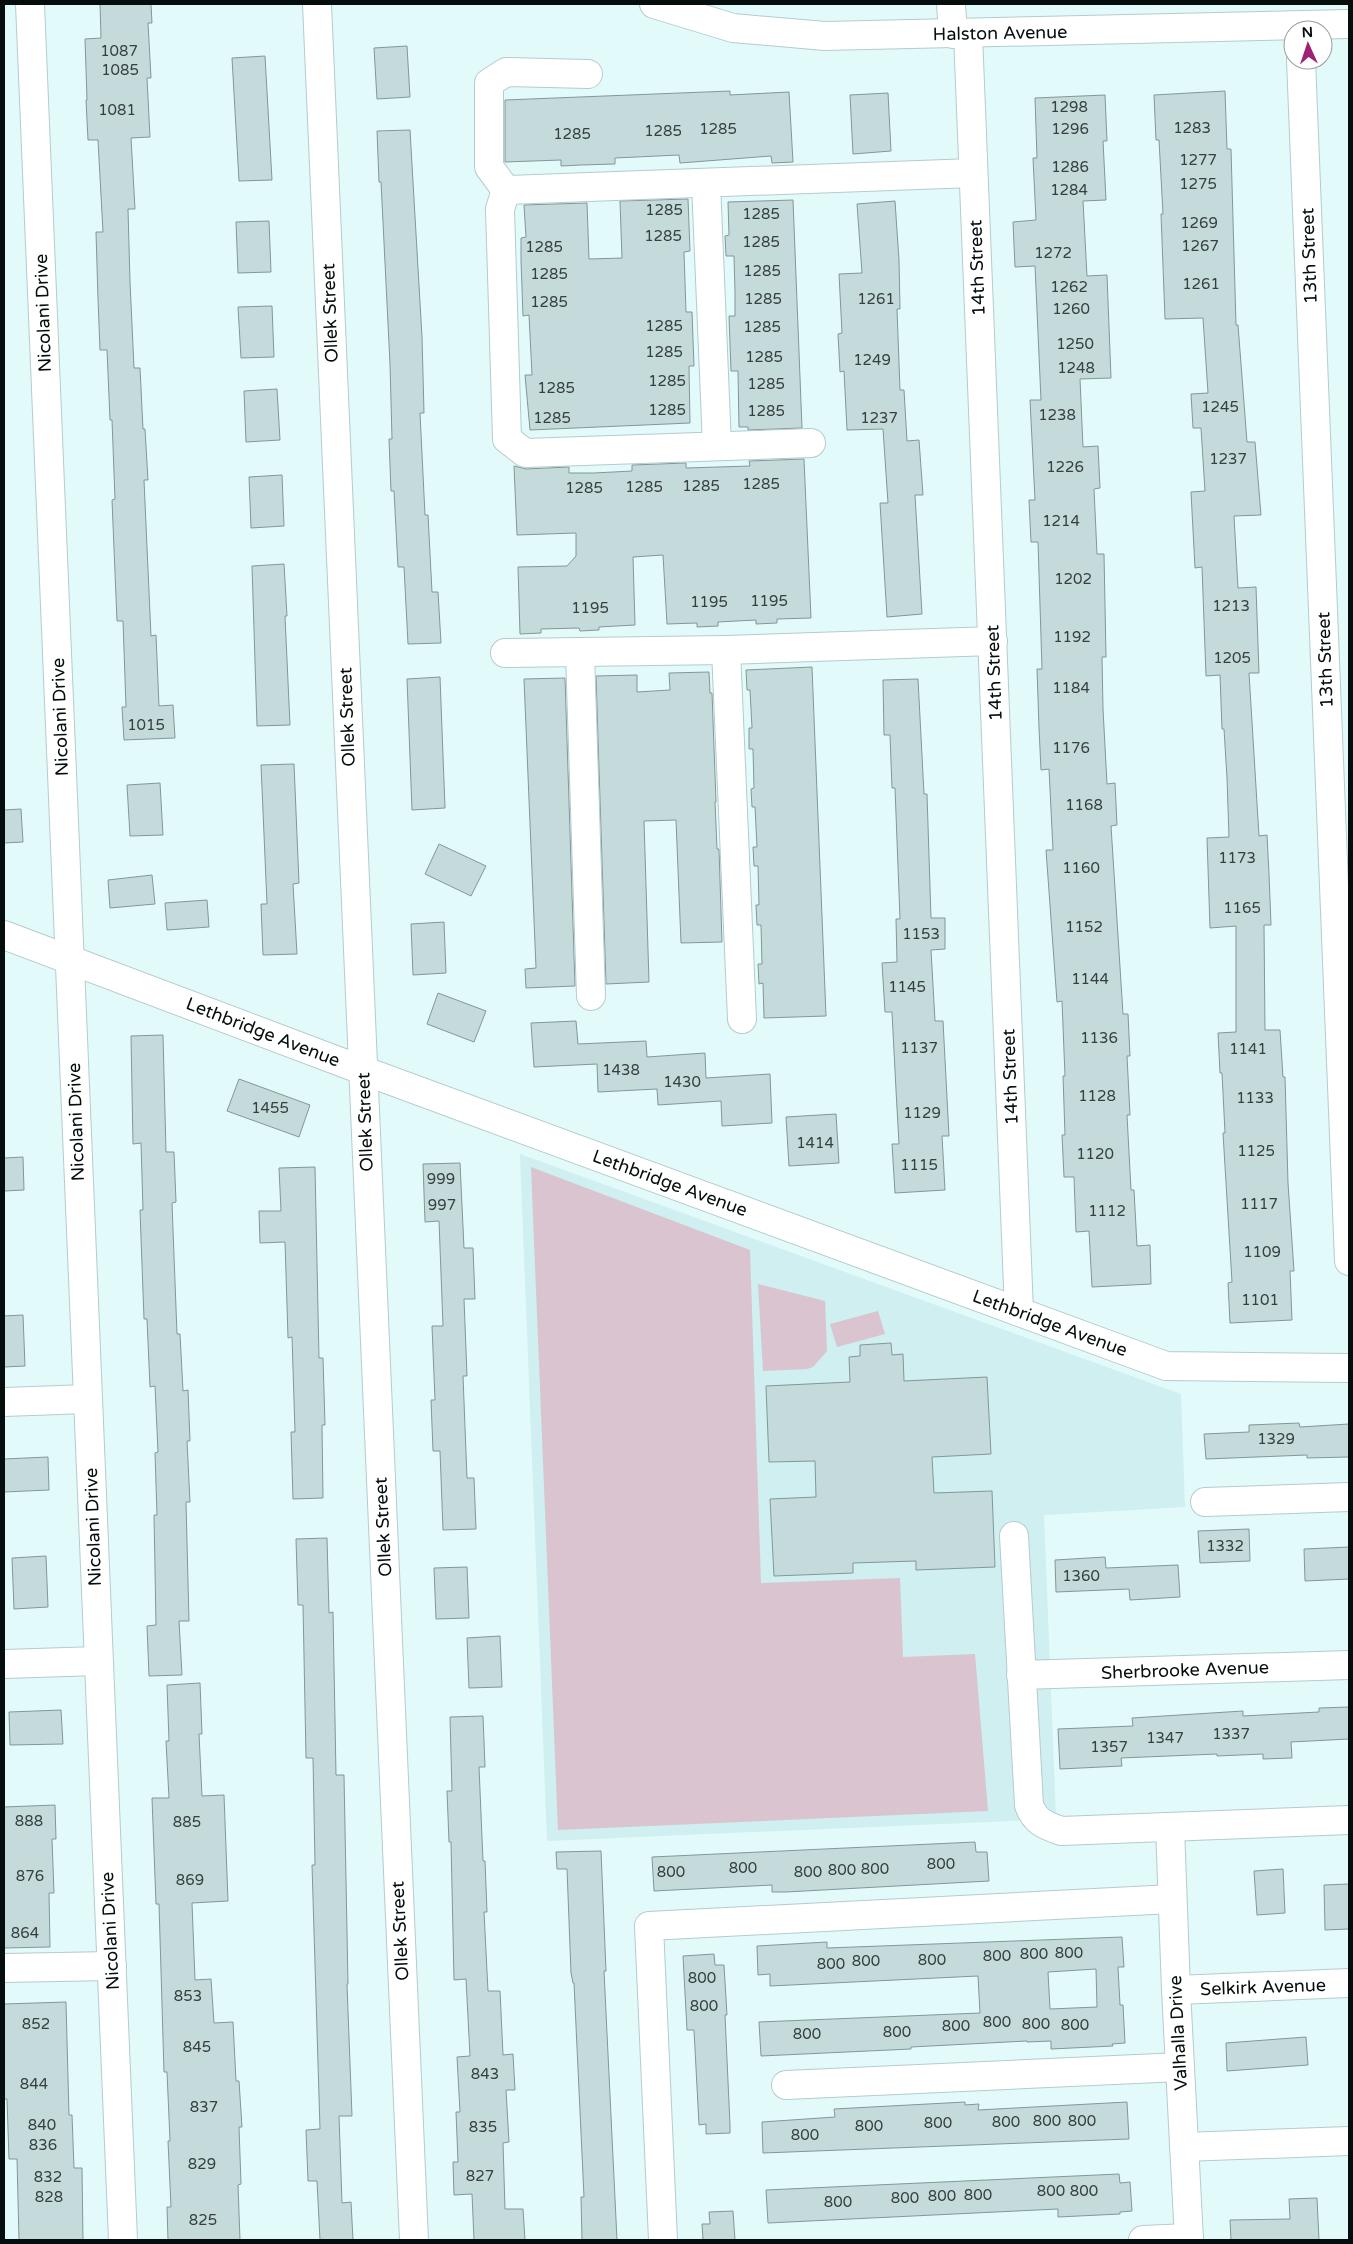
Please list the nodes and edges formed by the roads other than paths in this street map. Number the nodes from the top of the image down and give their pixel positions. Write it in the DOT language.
graph roads {
  1 [pos="30,4"];
  2 [pos="317,4"];
  3 [pos="654,4"];
  4 [pos="951,4"];
  5 [pos="1349,24"];
  6 [pos="1333,25"];
  7 [pos="1283,27"];
  8 [pos="961,34"];
  9 [pos="1301,70"];
  10 [pos="588,74"];
  11 [pos="973,173"];
  12 [pos="706,183"];
  13 [pos="506,190"];
  14 [pos="811,443"];
  15 [pos="717,446"];
  16 [pos="993,641"];
  17 [pos="726,650"];
  18 [pos="505,653"];
  19 [pos="580,653"];
  20 [pos="4,935"];
  21 [pos="70,960"];
  22 [pos="592,996"];
  23 [pos="742,1019"];
  24 [pos="362,1070"];
  25 [pos="1349,1261"];
  26 [pos="1020,1312"];
  27 [pos="1349,1368"];
  28 [pos="88,1399"];
  29 [pos="4,1402"];
  30 [pos="1349,1498"];
  31 [pos="1206,1502"];
  32 [pos="1014,1536"];
  33 [pos="98,1661"];
  34 [pos="4,1664"];
  35 [pos="1349,1665"];
  36 [pos="1021,1675"];
  37 [pos="1349,1820"];
  38 [pos="1170,1827"];
  39 [pos="1172,1899"];
  40 [pos="112,1966"];
  41 [pos="4,1968"];
  42 [pos="1349,1983"];
  43 [pos="1176,1990"];
  44 [pos="1180,2067"];
  45 [pos="786,2085"];
  46 [pos="1349,2141"];
  47 [pos="1184,2147"];
  48 [pos="1189,2239"];
  49 [pos="123,2240"];
  50 [pos="414,2240"];
  51 [pos="663,2240"];
  52 [pos="1143,2240"];
  1 -- 21 [label="street, Nicolani Drive"];
  2 -- 24 [label="street, Ollek Street"];
  3 -- 8 [label="street, Halston Avenue"];
  4 -- 8 [label="street, 14th Street"];
  5 -- 6 [label="street, Halston Avenue"];
  7 -- 8 [label="street, Halston Avenue"];
  8 -- 11 [label="street, 14th Street"];
  9 -- 25 [label="street, 13th Street"];
  10 -- 13 [label="street"];
  11 -- 12 [label="street"];
  11 -- 16 [label="street, 14th Street"];
  12 -- 13 [label="street"];
  12 -- 15 [label="street"];
  13 -- 15 [label="street"];
  14 -- 15 [label="street"];
  16 -- 17 [label="street"];
  16 -- 26 [label="street, 14th Street"];
  17 -- 19 [label="street"];
  17 -- 23 [label="street"];
  18 -- 19 [label="street"];
  19 -- 22 [label="street"];
  20 -- 21 [label="street, Lethbridge Avenue"];
  21 -- 24 [label="street, Lethbridge Avenue"];
  21 -- 28 [label="street, Nicolani Drive"];
  24 -- 26 [label="street, Lethbridge Avenue"];
  24 -- 50 [label="street, Ollek Street"];
  26 -- 27 [label="street, Lethbridge Avenue"];
  28 -- 29 [label="street"];
  28 -- 33 [label="street, Nicolani Drive"];
  30 -- 31 [label="street"];
  32 -- 36 [label="street"];
  33 -- 34 [label="street"];
  33 -- 40 [label="street, Nicolani Drive"];
  35 -- 36 [label="street, Sherbrooke Avenue"];
  36 -- 38 [label="street"];
  37 -- 38 [label="street"];
  38 -- 39 [label="street, Valhalla Drive"];
  39 -- 43 [label="street, Valhalla Drive"];
  39 -- 51 [label="street"];
  40 -- 41 [label="street"];
  40 -- 49 [label="street, Nicolani Drive"];
  42 -- 43 [label="street, Selkirk Avenue"];
  43 -- 44 [label="street, Valhalla Drive"];
  44 -- 45 [label="street"];
  44 -- 47 [label="street, Valhalla Drive"];
  46 -- 47 [label="street"];
  47 -- 48 [label="street, Valhalla Drive"];
  48 -- 52 [label="street"];
}
